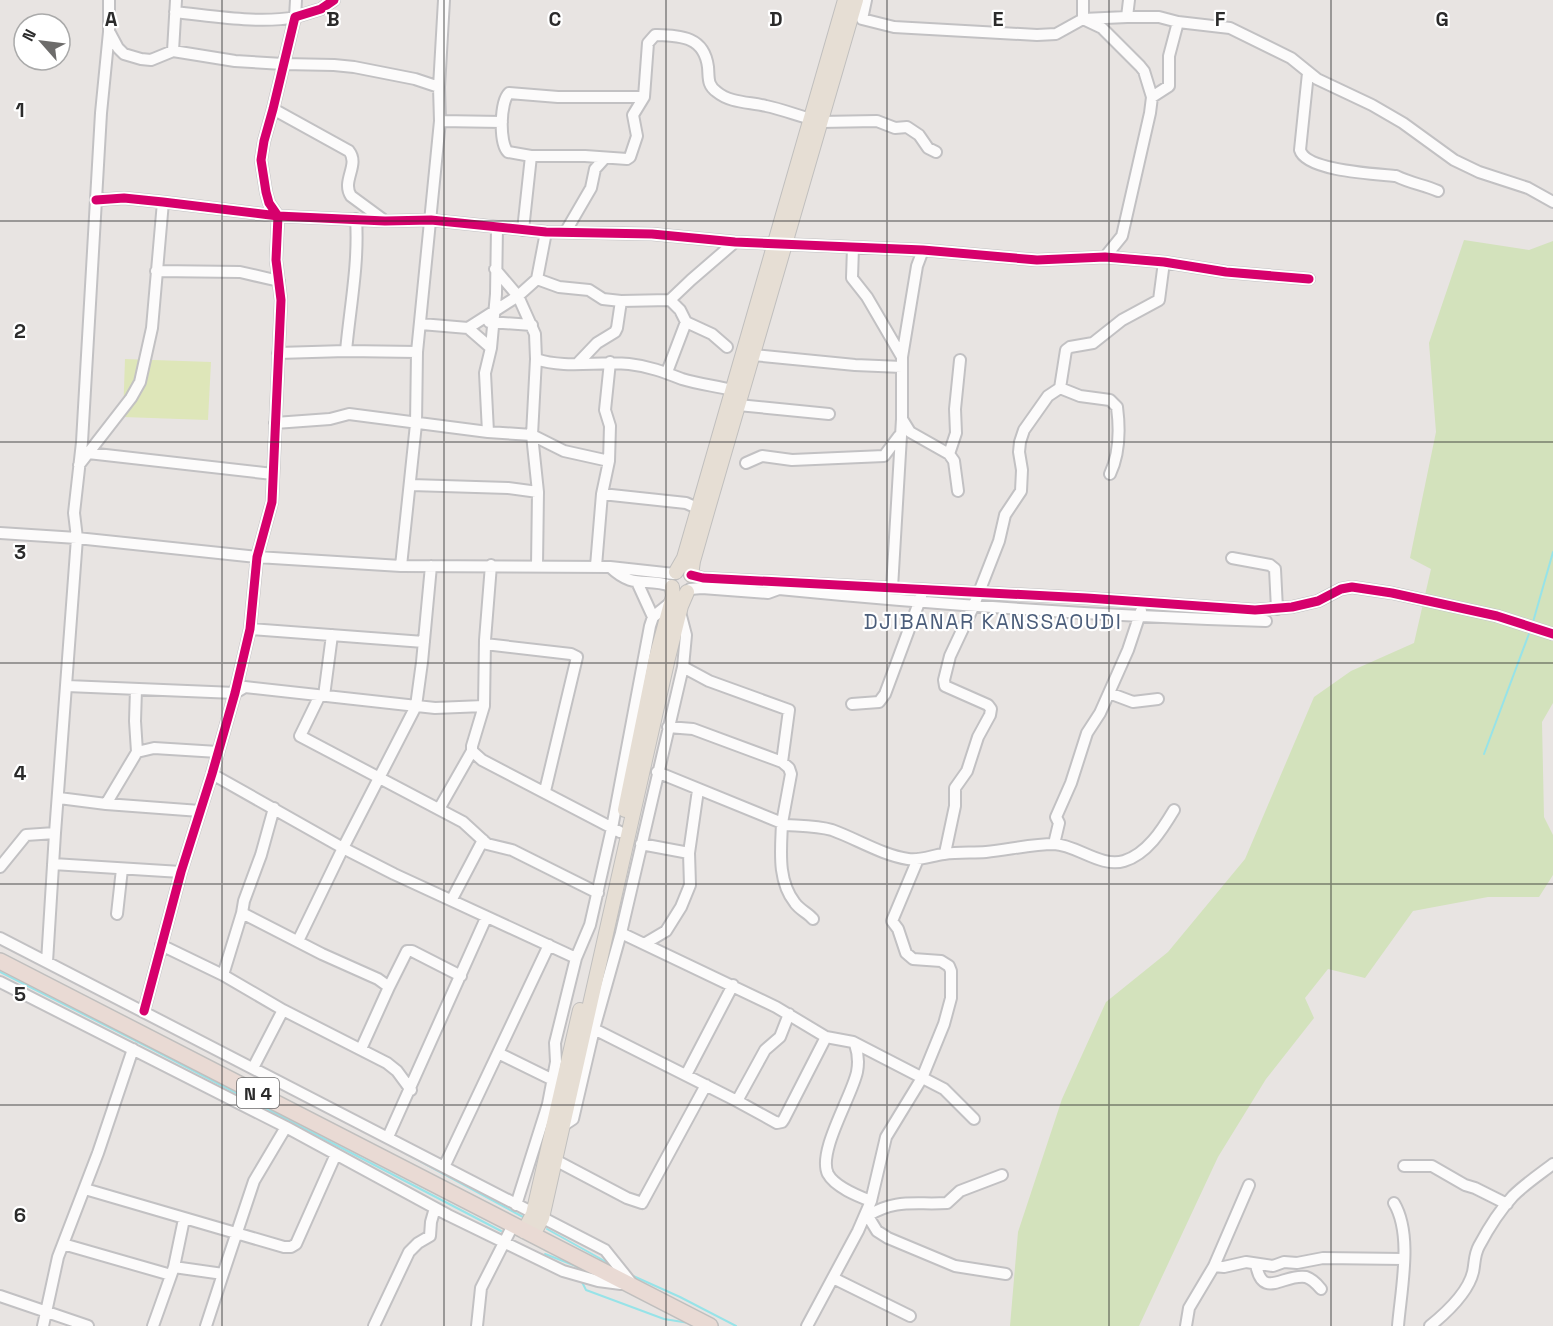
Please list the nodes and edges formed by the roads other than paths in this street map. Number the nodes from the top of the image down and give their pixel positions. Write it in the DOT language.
graph roads {
  1 [pos="109,0"];
  2 [pos="296,0"];
  3 [pos="334,0"];
  4 [pos="444,0"];
  5 [pos="845,0"];
  6 [pos="855,0"];
  7 [pos="866,0"];
  8 [pos="1083,0"];
  9 [pos="1129,0"];
  10 [pos="175,6"];
  11 [pos="856,16"];
  12 [pos="295,17"];
  13 [pos="1127,17"];
  14 [pos="1083,19"];
  15 [pos="1178,22"];
  16 [pos="109,32"];
  17 [pos="173,51"];
  18 [pos="283,64"];
  19 [pos="1308,73"];
  20 [pos="439,87"];
  21 [pos="644,97"];
  22 [pos="1152,97"];
  23 [pos="273,109"];
  24 [pos="440,121"];
  25 [pos="815,121"];
  26 [pos="502,122"];
  27 [pos="936,152"];
  28 [pos="531,156"];
  29 [pos="604,159"];
  30 [pos="1438,191"];
  31 [pos="96,200"];
  32 [pos="164,202"];
  33 [pos="1553,202"];
  34 [pos="278,216"];
  35 [pos="356,219"];
  36 [pos="431,220"];
  37 [pos="385,221"];
  38 [pos="496,227"];
  39 [pos="523,230"];
  40 [pos="566,231"];
  41 [pos="546,232"];
  42 [pos="735,242"];
  43 [pos="780,243"];
  44 [pos="854,247"];
  45 [pos="923,250"];
  46 [pos="1105,257"];
  47 [pos="1164,262"];
  48 [pos="495,269"];
  49 [pos="156,271"];
  50 [pos="537,279"];
  51 [pos="1309,279"];
  52 [pos="279,281"];
  53 [pos="518,296"];
  54 [pos="670,300"];
  55 [pos="621,302"];
  56 [pos="494,310"];
  57 [pos="686,322"];
  58 [pos="493,323"];
  59 [pos="421,324"];
  60 [pos="532,324"];
  61 [pos="472,325"];
  62 [pos="727,347"];
  63 [pos="491,348"];
  64 [pos="346,351"];
  65 [pos="417,352"];
  66 [pos="278,353"];
  67 [pos="753,355"];
  68 [pos="536,359"];
  69 [pos="960,360"];
  70 [pos="610,362"];
  71 [pos="902,362"];
  72 [pos="577,364"];
  73 [pos="667,372"];
  74 [pos="1060,388"];
  75 [pos="732,390"];
  76 [pos="738,405"];
  77 [pos="828,414"];
  78 [pos="902,419"];
  79 [pos="276,423"];
  80 [pos="416,424"];
  81 [pos="488,432"];
  82 [pos="901,434"];
  83 [pos="532,435"];
  84 [pos="88,453"];
  85 [pos="949,453"];
  86 [pos="609,461"];
  87 [pos="746,463"];
  88 [pos="79,465"];
  89 [pos="273,474"];
  90 [pos="1110,474"];
  91 [pos="411,485"];
  92 [pos="958,491"];
  93 [pos="538,492"];
  94 [pos="602,494"];
  95 [pos="702,510"];
  96 [pos="0,533"];
  97 [pos="77,538"];
  98 [pos="257,557"];
  99 [pos="1232,558"];
  100 [pos="491,565"];
  101 [pos="401,566"];
  102 [pos="431,566"];
  103 [pos="537,566"];
  104 [pos="596,567"];
  105 [pos="610,567"];
  106 [pos="673,580"];
  107 [pos="637,582"];
  108 [pos="690,585"];
  109 [pos="782,585"];
  110 [pos="892,588"];
  111 [pos="924,591"];
  112 [pos="979,592"];
  113 [pos="919,603"];
  114 [pos="1144,603"];
  115 [pos="974,605"];
  116 [pos="674,608"];
  117 [pos="1277,609"];
  118 [pos="653,617"];
  119 [pos="1139,617"];
  120 [pos="1266,621"];
  121 [pos="250,629"];
  122 [pos="1553,634"];
  123 [pos="332,635"];
  124 [pos="424,642"];
  125 [pos="484,644"];
  126 [pos="662,658"];
  127 [pos="682,668"];
  128 [pos="67,686"];
  129 [pos="136,689"];
  130 [pos="235,693"];
  131 [pos="1109,693"];
  132 [pos="322,695"];
  133 [pos="1158,699"];
  134 [pos="852,704"];
  135 [pos="416,706"];
  136 [pos="484,706"];
  137 [pos="668,727"];
  138 [pos="472,751"];
  139 [pos="137,752"];
  140 [pos="218,752"];
  141 [pos="782,762"];
  142 [pos="657,772"];
  143 [pos="212,774"];
  144 [pos="380,778"];
  145 [pos="698,790"];
  146 [pos="545,791"];
  147 [pos="58,798"];
  148 [pos="106,804"];
  149 [pos="274,808"];
  150 [pos="439,809"];
  151 [pos="1174,810"];
  152 [pos="200,811"];
  153 [pos="782,823"];
  154 [pos="616,830"];
  155 [pos="55,833"];
  156 [pos="483,840"];
  157 [pos="641,844"];
  158 [pos="1054,844"];
  159 [pos="343,848"];
  160 [pos="689,853"];
  161 [pos="945,854"];
  162 [pos="918,859"];
  163 [pos="53,864"];
  164 [pos="0,867"];
  165 [pos="122,869"];
  166 [pos="181,872"];
  167 [pos="598,893"];
  168 [pos="452,899"];
  169 [pos="242,913"];
  170 [pos="117,914"];
  171 [pos="486,918"];
  172 [pos="813,919"];
  173 [pos="621,933"];
  174 [pos="0,938"];
  175 [pos="298,941"];
  176 [pos="644,944"];
  177 [pos="161,945"];
  178 [pos="549,945"];
  179 [pos="576,958"];
  180 [pos="0,961"];
  181 [pos="47,962"];
  182 [pos="223,975"];
  183 [pos="461,976"];
  184 [pos="0,982"];
  185 [pos="733,985"];
  186 [pos="389,987"];
  187 [pos="283,1010"];
  188 [pos="144,1011"];
  189 [pos="789,1014"];
  190 [pos="594,1029"];
  191 [pos="826,1037"];
  192 [pos="855,1044"];
  193 [pos="133,1049"];
  194 [pos="361,1049"];
  195 [pos="498,1053"];
  196 [pos="253,1068"];
  197 [pos="686,1075"];
  198 [pos="921,1078"];
  199 [pos="553,1080"];
  200 [pos="706,1085"];
  201 [pos="411,1090"];
  202 [pos="737,1101"];
  203 [pos="974,1119"];
  204 [pos="559,1124"];
  205 [pos="286,1127"];
  206 [pos="388,1137"];
  207 [pos="336,1155"];
  208 [pos="555,1160"];
  209 [pos="1553,1164"];
  210 [pos="1404,1166"];
  211 [pos="444,1167"];
  212 [pos="1002,1175"];
  213 [pos="1249,1185"];
  214 [pos="85,1189"];
  215 [pos="871,1201"];
  216 [pos="1394,1203"];
  217 [pos="1507,1204"];
  218 [pos="516,1205"];
  219 [pos="435,1208"];
  220 [pos="866,1214"];
  221 [pos="537,1216"];
  222 [pos="184,1219"];
  223 [pos="523,1230"];
  224 [pos="236,1233"];
  225 [pos="503,1242"];
  226 [pos="63,1244"];
  227 [pos="1403,1259"];
  228 [pos="1256,1264"];
  229 [pos="1214,1266"];
  230 [pos="172,1271"];
  231 [pos="224,1274"];
  232 [pos="1006,1274"];
  233 [pos="832,1278"];
  234 [pos="633,1286"];
  235 [pos="1322,1289"];
  236 [pos="0,1296"];
  237 [pos="46,1313"];
  238 [pos="910,1316"];
  239 [pos="43,1326"];
  240 [pos="88,1326"];
  241 [pos="153,1326"];
  242 [pos="207,1326"];
  243 [pos="374,1326"];
  244 [pos="477,1326"];
  245 [pos="710,1326"];
  246 [pos="807,1326"];
  247 [pos="1186,1326"];
  248 [pos="1398,1326"];
  249 [pos="1430,1326"];
  1 -- 16 [label="street"];
  2 -- 12 [label="street"];
  3 -- 12 [label="street"];
  4 -- 20 [label="street"];
  5 -- 25 [label="main road"];
  6 -- 11 [label="main road"];
  7 -- 11 [label="street"];
  8 -- 14 [label="street"];
  9 -- 13 [label="street"];
  10 -- 12 [label="street"];
  10 -- 17 [label="street"];
  11 -- 14 [label="street"];
  11 -- 25 [label="main road"];
  12 -- 18 [label="street"];
  13 -- 14 [label="street"];
  13 -- 15 [label="street"];
  14 -- 22 [label="street"];
  15 -- 19 [label="street"];
  15 -- 22 [label="street"];
  16 -- 17 [label="street"];
  16 -- 31 [label="street"];
  17 -- 18 [label="street"];
  18 -- 20 [label="street"];
  18 -- 23 [label="street"];
  19 -- 30 [label="street"];
  19 -- 33 [label="street"];
  20 -- 24 [label="street"];
  21 -- 25 [label="street"];
  21 -- 26 [label="street"];
  21 -- 29 [label="street"];
  22 -- 46 [label="street"];
  23 -- 34 [label="street"];
  23 -- 37 [label="street"];
  24 -- 26 [label="street"];
  24 -- 36 [label="street"];
  25 -- 27 [label="street"];
  25 -- 43 [label="main road"];
  26 -- 28 [label="street"];
  28 -- 29 [label="street"];
  28 -- 39 [label="street"];
  29 -- 40 [label="street"];
  31 -- 32 [label="street"];
  31 -- 88 [label="street"];
  32 -- 34 [label="street"];
  32 -- 49 [label="street"];
  34 -- 35 [label="street"];
  34 -- 52 [label="street"];
  35 -- 37 [label="street"];
  35 -- 64 [label="street"];
  36 -- 37 [label="street"];
  36 -- 38 [label="street"];
  36 -- 59 [label="street"];
  38 -- 39 [label="street"];
  38 -- 48 [label="street"];
  39 -- 41 [label="street"];
  40 -- 41 [label="street"];
  40 -- 42 [label="street"];
  41 -- 50 [label="street"];
  42 -- 43 [label="street"];
  42 -- 54 [label="street"];
  43 -- 44 [label="street"];
  43 -- 67 [label="main road"];
  43 -- 75 [label="main road"];
  44 -- 45 [label="street"];
  44 -- 71 [label="street"];
  45 -- 46 [label="street"];
  45 -- 71 [label="street"];
  46 -- 47 [label="street"];
  47 -- 51 [label="street"];
  47 -- 74 [label="street"];
  48 -- 53 [label="street"];
  48 -- 56 [label="street"];
  49 -- 52 [label="street"];
  49 -- 84 [label="street"];
  50 -- 53 [label="street"];
  50 -- 55 [label="street"];
  52 -- 66 [label="street"];
  53 -- 56 [label="street"];
  53 -- 60 [label="street"];
  54 -- 55 [label="street"];
  54 -- 57 [label="street"];
  55 -- 72 [label="street"];
  56 -- 58 [label="street"];
  56 -- 61 [label="street"];
  57 -- 62 [label="street"];
  57 -- 73 [label="street"];
  58 -- 60 [label="street"];
  58 -- 61 [label="street"];
  58 -- 63 [label="street"];
  59 -- 61 [label="street"];
  59 -- 65 [label="street"];
  60 -- 68 [label="street"];
  61 -- 63 [label="street"];
  63 -- 81 [label="street"];
  64 -- 65 [label="street"];
  64 -- 66 [label="street"];
  65 -- 80 [label="street"];
  66 -- 79 [label="street"];
  67 -- 71 [label="street"];
  67 -- 76 [label="main road"];
  68 -- 72 [label="street"];
  68 -- 83 [label="street"];
  69 -- 85 [label="street"];
  70 -- 72 [label="street"];
  70 -- 73 [label="street"];
  70 -- 86 [label="street"];
  71 -- 78 [label="street"];
  73 -- 75 [label="street"];
  74 -- 90 [label="street"];
  74 -- 112 [label="street"];
  75 -- 95 [label="main road"];
  76 -- 77 [label="street"];
  76 -- 95 [label="main road"];
  78 -- 82 [label="street"];
  78 -- 85 [label="street"];
  79 -- 80 [label="street"];
  79 -- 89 [label="street"];
  80 -- 81 [label="street"];
  80 -- 91 [label="street"];
  81 -- 83 [label="street"];
  82 -- 87 [label="street"];
  82 -- 110 [label="street"];
  83 -- 86 [label="street"];
  83 -- 93 [label="street"];
  84 -- 88 [label="street"];
  84 -- 89 [label="street"];
  85 -- 92 [label="street"];
  86 -- 94 [label="street"];
  88 -- 97 [label="street"];
  89 -- 98 [label="street"];
  91 -- 93 [label="street"];
  91 -- 101 [label="street"];
  93 -- 103 [label="street"];
  94 -- 95 [label="street"];
  94 -- 104 [label="street"];
  95 -- 106 [label="main road"];
  95 -- 108 [label="main road"];
  96 -- 97 [label="street"];
  97 -- 98 [label="street"];
  97 -- 128 [label="street"];
  98 -- 101 [label="street"];
  98 -- 121 [label="street"];
  99 -- 117 [label="street"];
  100 -- 102 [label="street"];
  100 -- 103 [label="street"];
  100 -- 125 [label="street"];
  101 -- 102 [label="street"];
  102 -- 124 [label="street"];
  103 -- 104 [label="street"];
  104 -- 105 [label="street"];
  105 -- 106 [label="street"];
  105 -- 107 [label="street"];
  106 -- 107 [label="street"];
  106 -- 108 [label="main road"];
  106 -- 108 [label="main road"];
  106 -- 116 [label="main road"];
  107 -- 118 [label="street"];
  108 -- 109 [label="street"];
  108 -- 116 [label="main road"];
  109 -- 110 [label="street"];
  109 -- 113 [label="street"];
  110 -- 111 [label="street"];
  111 -- 112 [label="street"];
  111 -- 113 [label="street"];
  112 -- 114 [label="street"];
  112 -- 115 [label="street"];
  113 -- 115 [label="street"];
  113 -- 134 [label="street"];
  114 -- 117 [label="street"];
  114 -- 119 [label="street"];
  115 -- 119 [label="street"];
  115 -- 161 [label="street"];
  116 -- 118 [label="street"];
  116 -- 126 [label="main road"];
  116 -- 127 [label="street"];
  117 -- 122 [label="street"];
  118 -- 154 [label="street"];
  119 -- 120 [label="street"];
  119 -- 131 [label="street"];
  121 -- 123 [label="street"];
  121 -- 130 [label="street"];
  123 -- 124 [label="street"];
  123 -- 132 [label="street"];
  124 -- 135 [label="street"];
  125 -- 136 [label="street"];
  125 -- 146 [label="street"];
  126 -- 154 [label="main road"];
  126 -- 204 [label="main road"];
  127 -- 137 [label="street"];
  127 -- 141 [label="street"];
  128 -- 129 [label="street"];
  128 -- 147 [label="street"];
  129 -- 130 [label="street"];
  129 -- 139 [label="street"];
  130 -- 132 [label="street"];
  130 -- 140 [label="street"];
  131 -- 133 [label="street"];
  131 -- 158 [label="street"];
  132 -- 135 [label="street"];
  132 -- 144 [label="street"];
  135 -- 136 [label="street"];
  135 -- 144 [label="street"];
  136 -- 138 [label="street"];
  137 -- 141 [label="street"];
  137 -- 142 [label="street"];
  138 -- 146 [label="street"];
  138 -- 150 [label="street"];
  139 -- 140 [label="street"];
  139 -- 148 [label="street"];
  140 -- 143 [label="street"];
  141 -- 153 [label="street"];
  142 -- 145 [label="street"];
  142 -- 157 [label="street"];
  143 -- 149 [label="street"];
  143 -- 152 [label="street"];
  144 -- 150 [label="street"];
  144 -- 159 [label="street"];
  145 -- 153 [label="street"];
  145 -- 160 [label="street"];
  146 -- 154 [label="street"];
  147 -- 148 [label="street"];
  147 -- 155 [label="street"];
  148 -- 152 [label="street"];
  149 -- 159 [label="street"];
  149 -- 169 [label="street"];
  150 -- 156 [label="street"];
  151 -- 158 [label="street"];
  152 -- 166 [label="street"];
  153 -- 162 [label="street"];
  153 -- 172 [label="street"];
  154 -- 167 [label="street"];
  154 -- 204 [label="main road"];
  155 -- 163 [label="street"];
  155 -- 164 [label="street"];
  156 -- 167 [label="street"];
  156 -- 168 [label="street"];
  157 -- 160 [label="street"];
  157 -- 173 [label="street"];
  158 -- 161 [label="street"];
  159 -- 168 [label="street"];
  159 -- 175 [label="street"];
  160 -- 176 [label="street"];
  161 -- 162 [label="street"];
  162 -- 198 [label="street"];
  163 -- 165 [label="street"];
  163 -- 181 [label="street"];
  165 -- 166 [label="street"];
  165 -- 170 [label="street"];
  166 -- 177 [label="street"];
  167 -- 179 [label="street"];
  168 -- 171 [label="street"];
  169 -- 175 [label="street"];
  169 -- 182 [label="street"];
  171 -- 178 [label="street"];
  171 -- 183 [label="street"];
  173 -- 176 [label="street"];
  173 -- 190 [label="street"];
  174 -- 181 [label="street"];
  175 -- 186 [label="street"];
  176 -- 185 [label="street"];
  177 -- 182 [label="street"];
  177 -- 188 [label="street"];
  178 -- 179 [label="street"];
  178 -- 195 [label="street"];
  179 -- 199 [label="street"];
  180 -- 223 [label="highway, N 4"];
  181 -- 188 [label="street"];
  182 -- 187 [label="street"];
  183 -- 186 [label="street"];
  183 -- 201 [label="street"];
  184 -- 193 [label="street"];
  185 -- 189 [label="street"];
  185 -- 197 [label="street"];
  186 -- 194 [label="street"];
  187 -- 194 [label="street"];
  187 -- 196 [label="street"];
  188 -- 196 [label="street"];
  189 -- 191 [label="street"];
  189 -- 202 [label="street"];
  190 -- 197 [label="street"];
  190 -- 204 [label="street"];
  191 -- 192 [label="street"];
  191 -- 202 [label="street"];
  192 -- 198 [label="street"];
  192 -- 215 [label="street"];
  193 -- 205 [label="street"];
  193 -- 214 [label="street"];
  194 -- 201 [label="street"];
  195 -- 199 [label="street"];
  195 -- 211 [label="street"];
  196 -- 206 [label="street"];
  197 -- 200 [label="street"];
  198 -- 203 [label="street"];
  198 -- 215 [label="street"];
  199 -- 218 [label="street"];
  200 -- 202 [label="street"];
  200 -- 208 [label="street"];
  201 -- 206 [label="street"];
  204 -- 208 [label="main road"];
  204 -- 221 [label="main road"];
  205 -- 207 [label="street"];
  205 -- 224 [label="street"];
  206 -- 211 [label="street"];
  207 -- 219 [label="street"];
  207 -- 224 [label="street"];
  208 -- 221 [label="main road"];
  209 -- 217 [label="street"];
  210 -- 217 [label="street"];
  211 -- 218 [label="street"];
  212 -- 220 [label="street"];
  213 -- 229 [label="street"];
  214 -- 222 [label="street"];
  214 -- 226 [label="street"];
  215 -- 220 [label="street"];
  216 -- 227 [label="street"];
  217 -- 249 [label="street"];
  218 -- 221 [label="street"];
  219 -- 225 [label="street"];
  219 -- 243 [label="street"];
  220 -- 232 [label="street"];
  220 -- 233 [label="street"];
  221 -- 223 [label="main road"];
  221 -- 234 [label="street"];
  222 -- 224 [label="street"];
  222 -- 230 [label="street"];
  223 -- 225 [label="street"];
  223 -- 234 [label="highway, N 4"];
  224 -- 231 [label="street"];
  225 -- 234 [label="street"];
  225 -- 244 [label="street"];
  226 -- 230 [label="street"];
  226 -- 237 [label="street"];
  227 -- 228 [label="street"];
  227 -- 248 [label="street"];
  228 -- 229 [label="street"];
  228 -- 235 [label="street"];
  229 -- 247 [label="street"];
  230 -- 231 [label="street"];
  230 -- 241 [label="street"];
  231 -- 242 [label="street"];
  233 -- 238 [label="street"];
  233 -- 246 [label="street"];
  234 -- 245 [label="highway, N 4"];
  236 -- 237 [label="street"];
  237 -- 239 [label="street"];
  237 -- 240 [label="street"];
}
